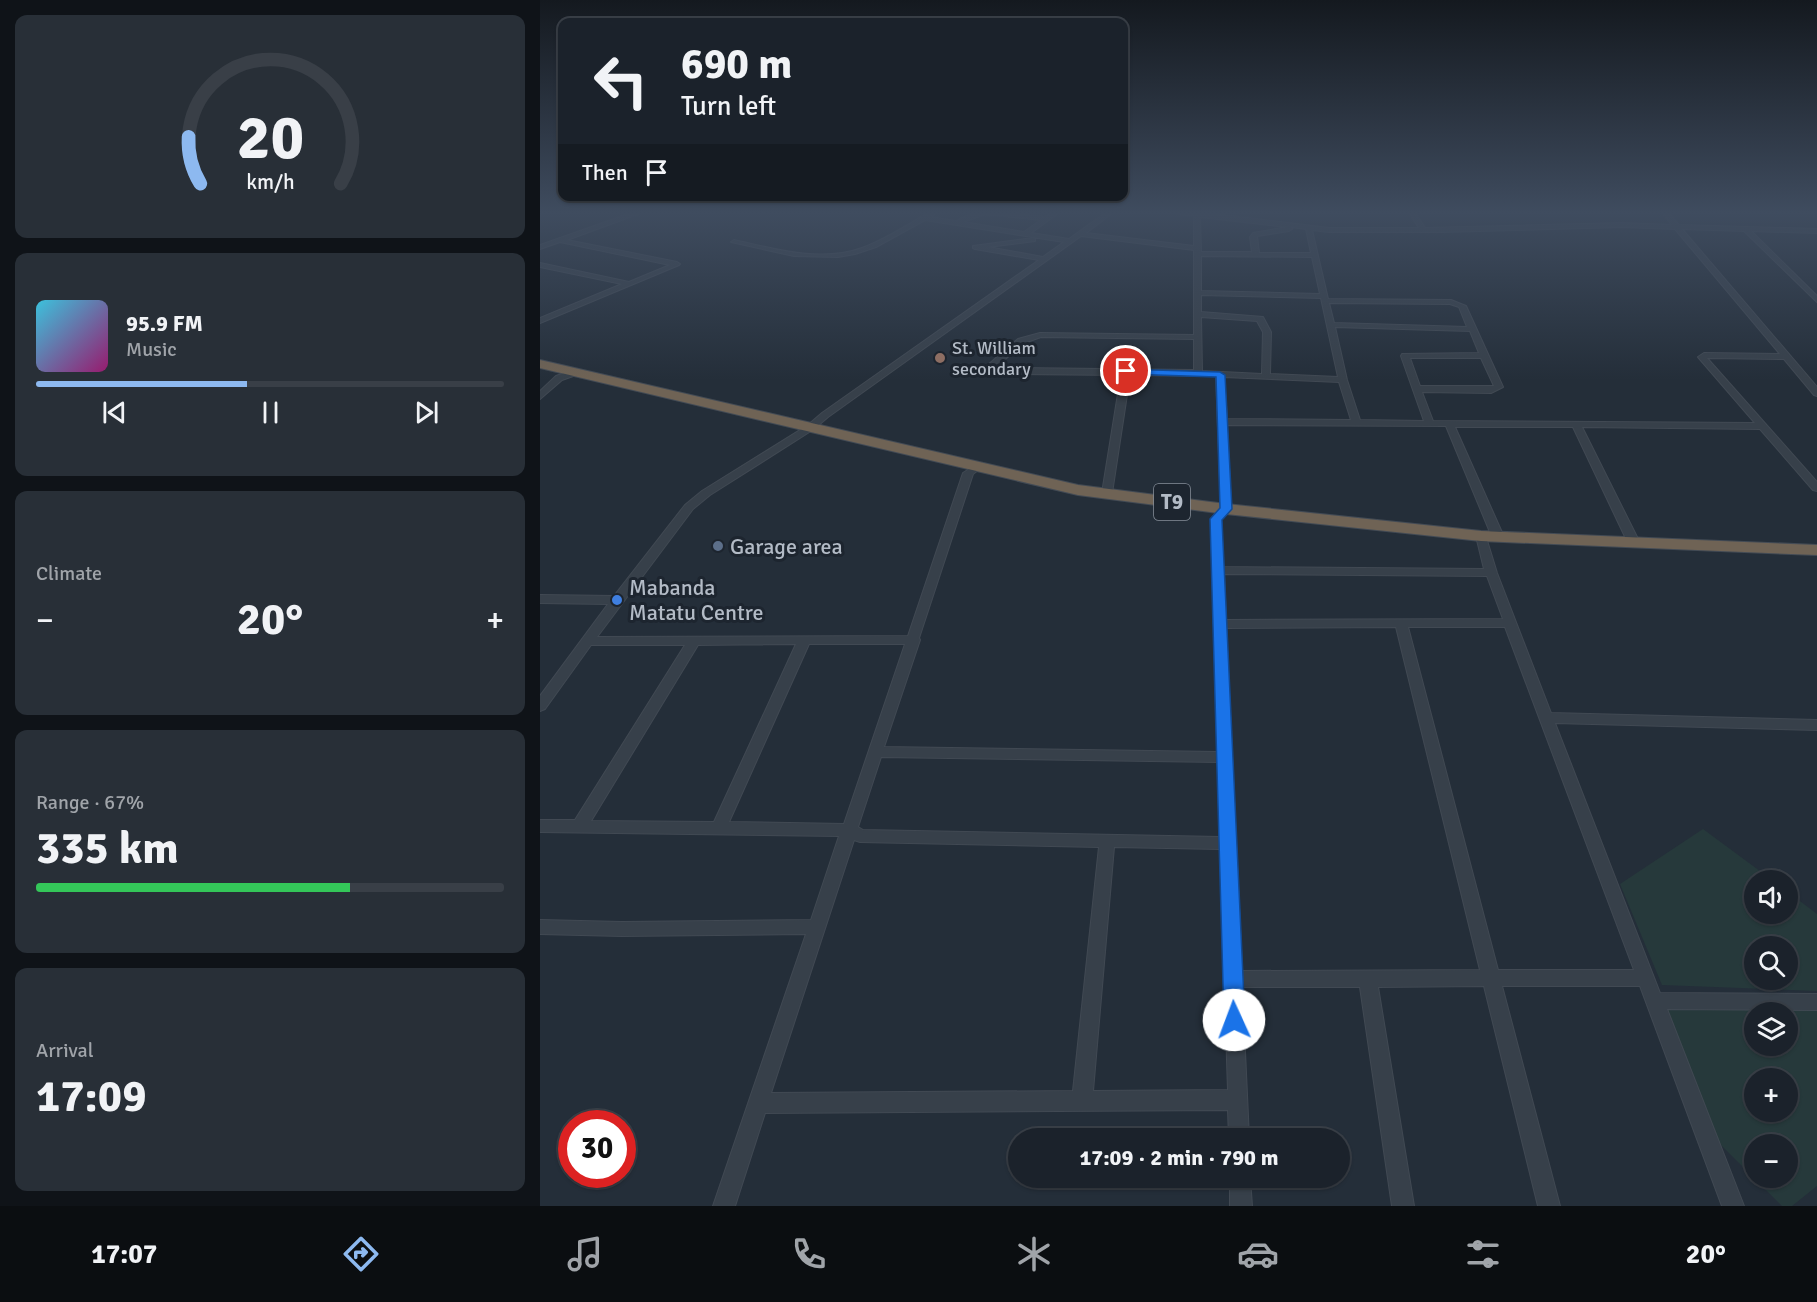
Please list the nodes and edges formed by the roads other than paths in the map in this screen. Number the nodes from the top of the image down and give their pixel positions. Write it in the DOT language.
graph roads {
  1 [pos="551,267"];
  2 [pos="669,267"];
  3 [pos="1033,267"];
  4 [pos="1197,267"];
  5 [pos="1317,267"];
  6 [pos="1711,267"];
  7 [pos="1784,267"];
  8 [pos="630,284"];
  9 [pos="1808,291"];
  10 [pos="1817,291"];
  11 [pos="1197,293"];
  12 [pos="1324,298"];
  13 [pos="1817,300"];
  14 [pos="1197,314"];
  15 [pos="540,321"];
  16 [pos="1330,325"];
  17 [pos="1472,329"];
  18 [pos="1197,337"];
  19 [pos="1484,355"];
  20 [pos="1786,357"];
  21 [pos="540,364"];
  22 [pos="1126,371"];
  23 [pos="573,373"];
  24 [pos="1198,373"];
  25 [pos="1220,375"];
  26 [pos="1266,377"];
  27 [pos="1342,380"];
  28 [pos="1806,381"];
  29 [pos="1817,381"];
  30 [pos="1417,389"];
  31 [pos="1817,393"];
  32 [pos="540,396"];
  33 [pos="1356,421"];
  34 [pos="1221,422"];
  35 [pos="1429,423"];
  36 [pos="1449,423"];
  37 [pos="1576,424"];
  38 [pos="1760,426"];
  39 [pos="811,427"];
  40 [pos="977,467"];
  41 [pos="1817,488"];
  42 [pos="1107,494"];
  43 [pos="1226,509"];
  44 [pos="1490,537"];
  45 [pos="1634,543"];
  46 [pos="1817,550"];
  47 [pos="1218,570"];
  48 [pos="1491,573"];
  49 [pos="540,599"];
  50 [pos="617,600"];
  51 [pos="1401,623"];
  52 [pos="1510,623"];
  53 [pos="1220,624"];
  54 [pos="914,640"];
  55 [pos="587,641"];
  56 [pos="694,641"];
  57 [pos="804,641"];
  58 [pos="540,706"];
  59 [pos="1546,718"];
  60 [pos="1817,725"];
  61 [pos="876,752"];
  62 [pos="1225,758"];
  63 [pos="540,826"];
  64 [pos="579,827"];
  65 [pos="718,828"];
  66 [pos="850,830"];
  67 [pos="1107,841"];
  68 [pos="1228,843"];
  69 [pos="540,927"];
  70 [pos="818,927"];
  71 [pos="1646,978"];
  72 [pos="1233,979"];
  73 [pos="1368,979"];
  74 [pos="1491,979"];
  75 [pos="1655,1001"];
  76 [pos="1817,1002"];
  77 [pos="1238,1100"];
  78 [pos="1082,1101"];
  79 [pos="759,1103"];
  80 [pos="1239,1128"];
  81 [pos="1240,1188"];
  82 [pos="724,1206"];
  83 [pos="1241,1206"];
  84 [pos="1403,1206"];
  85 [pos="1549,1206"];
  86 [pos="1733,1206"];
  1 -- 8 [label="street"];
  2 -- 8 [label="street"];
  3 -- 39 [label="street"];
  4 -- 11 [label="street"];
  5 -- 12 [label="street"];
  6 -- 20 [label="street"];
  7 -- 9 [label="street"];
  8 -- 15 [label="street"];
  9 -- 10 [label="street"];
  9 -- 13 [label="street"];
  11 -- 12 [label="street"];
  11 -- 14 [label="street"];
  12 -- 16 [label="street"];
  12 -- 17 [label="street"];
  14 -- 18 [label="street"];
  14 -- 26 [label="street"];
  16 -- 17 [label="street"];
  16 -- 27 [label="street"];
  17 -- 19 [label="street"];
  18 -- 22 [label="street"];
  18 -- 24 [label="street"];
  19 -- 30 [label="street"];
  19 -- 30 [label="street"];
  20 -- 28 [label="street"];
  20 -- 38 [label="street"];
  21 -- 23 [label="highway, T9"];
  22 -- 24 [label="street"];
  22 -- 42 [label="street"];
  23 -- 32 [label="street"];
  23 -- 39 [label="highway, T9"];
  24 -- 25 [label="street"];
  25 -- 26 [label="street"];
  25 -- 34 [label="street"];
  26 -- 27 [label="street"];
  27 -- 33 [label="street"];
  28 -- 29 [label="street"];
  28 -- 31 [label="street"];
  30 -- 35 [label="street"];
  33 -- 34 [label="street"];
  33 -- 35 [label="street"];
  34 -- 43 [label="street"];
  35 -- 36 [label="street"];
  36 -- 37 [label="street"];
  36 -- 44 [label="street"];
  37 -- 38 [label="street"];
  37 -- 45 [label="street"];
  38 -- 41 [label="street"];
  39 -- 40 [label="highway, T9"];
  39 -- 50 [label="street"];
  40 -- 42 [label="highway, T9"];
  40 -- 54 [label="street"];
  42 -- 43 [label="highway, T9"];
  43 -- 44 [label="highway, T9"];
  43 -- 47 [label="street"];
  44 -- 45 [label="highway, T9"];
  44 -- 48 [label="street"];
  45 -- 46 [label="highway, T9"];
  47 -- 48 [label="street"];
  47 -- 53 [label="street"];
  48 -- 52 [label="street"];
  49 -- 50 [label="street"];
  50 -- 55 [label="street"];
  51 -- 52 [label="street"];
  51 -- 53 [label="street"];
  51 -- 74 [label="street"];
  52 -- 59 [label="street"];
  53 -- 62 [label="street"];
  54 -- 57 [label="street"];
  54 -- 61 [label="street"];
  55 -- 56 [label="street"];
  55 -- 58 [label="street"];
  56 -- 57 [label="street"];
  56 -- 64 [label="street"];
  57 -- 65 [label="street"];
  59 -- 60 [label="street"];
  59 -- 71 [label="street"];
  61 -- 62 [label="street"];
  61 -- 66 [label="street"];
  62 -- 68 [label="street"];
  63 -- 64 [label="street"];
  64 -- 65 [label="street"];
  65 -- 66 [label="street"];
  66 -- 67 [label="street"];
  66 -- 70 [label="street"];
  67 -- 68 [label="street"];
  67 -- 78 [label="street"];
  68 -- 72 [label="street"];
  69 -- 70 [label="street"];
  70 -- 79 [label="street"];
  71 -- 74 [label="street"];
  71 -- 75 [label="street"];
  72 -- 73 [label="street"];
  72 -- 77 [label="street"];
  73 -- 74 [label="street"];
  73 -- 84 [label="street"];
  74 -- 85 [label="street"];
  75 -- 76 [label="street"];
  75 -- 86 [label="street"];
  77 -- 78 [label="street"];
  77 -- 80 [label="street"];
  78 -- 79 [label="street"];
  79 -- 82 [label="street"];
  81 -- 83 [label="street"];
}
